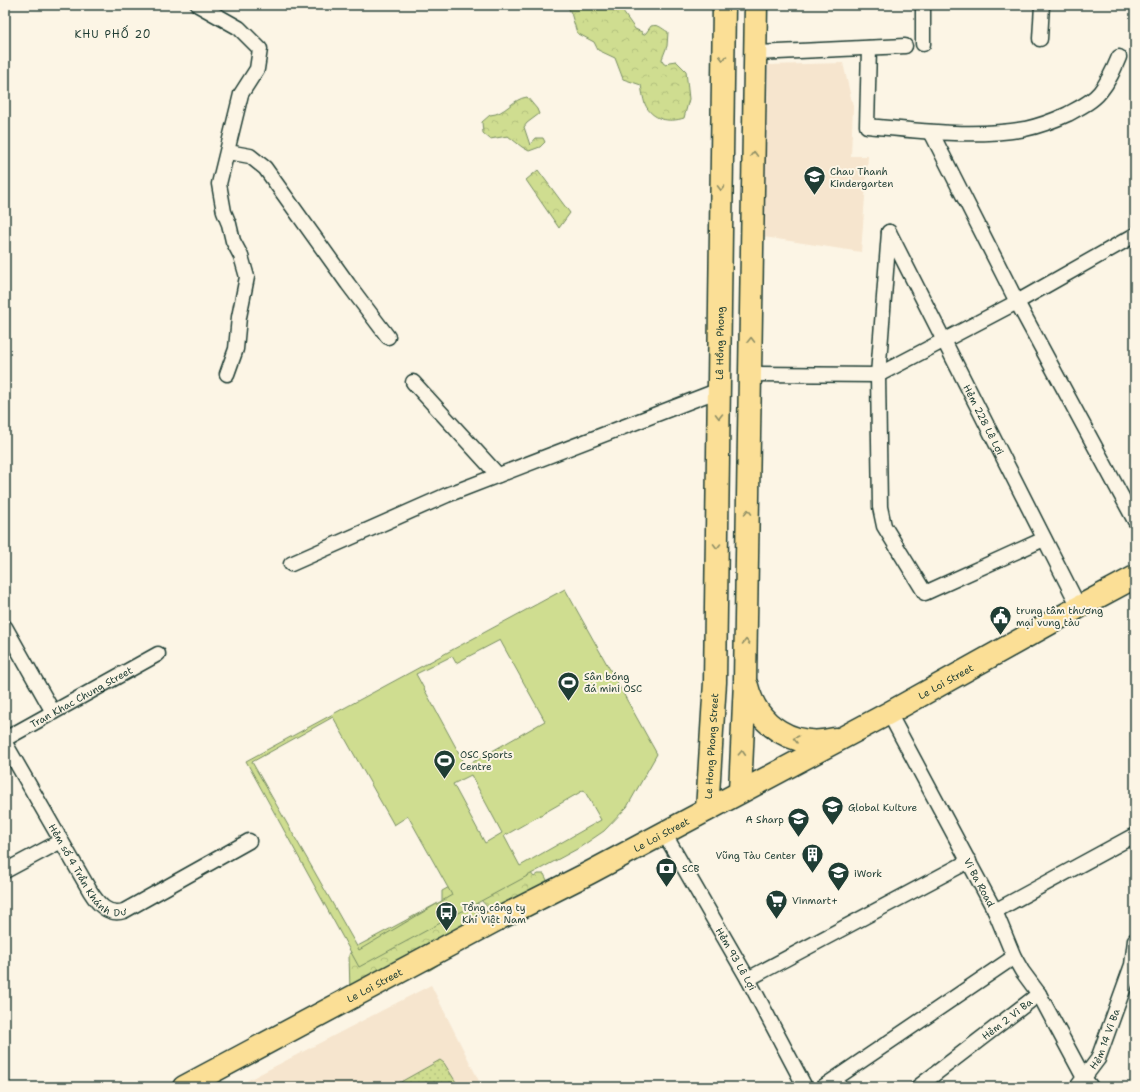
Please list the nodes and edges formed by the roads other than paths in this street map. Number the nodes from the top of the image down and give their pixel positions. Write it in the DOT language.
graph roads {
  1 [pos="198,5"];
  2 [pos="724,5"];
  3 [pos="756,5"];
  4 [pos="923,5"];
  5 [pos="1042,5"];
  6 [pos="724,36"];
  7 [pos="1040,39"];
  8 [pos="756,44"];
  9 [pos="922,44"];
  10 [pos="906,46"];
  11 [pos="868,48"];
  12 [pos="1119,57"];
  13 [pos="931,132"];
  14 [pos="228,152"];
  15 [pos="1135,235"];
  16 [pos="1017,302"];
  17 [pos="388,337"];
  18 [pos="944,341"];
  19 [pos="227,374"];
  20 [pos="750,374"];
  21 [pos="878,375"];
  22 [pos="413,382"];
  23 [pos="719,382"];
  24 [pos="498,475"];
  25 [pos="1135,521"];
  26 [pos="1044,539"];
  27 [pos="291,564"];
  28 [pos="1135,578"];
  29 [pos="1079,607"];
  30 [pos="5,627"];
  31 [pos="158,654"];
  32 [pos="745,681"];
  33 [pos="53,712"];
  34 [pos="889,713"];
  35 [pos="713,717"];
  36 [pos="744,722"];
  37 [pos="848,735"];
  38 [pos="5,739"];
  39 [pos="5,743"];
  40 [pos="740,792"];
  41 [pos="707,810"];
  42 [pos="664,833"];
  43 [pos="1135,835"];
  44 [pos="61,841"];
  45 [pos="249,841"];
  46 [pos="969,861"];
  47 [pos="5,871"];
  48 [pos="995,911"];
  49 [pos="1135,940"];
  50 [pos="1014,957"];
  51 [pos="748,979"];
  52 [pos="1039,994"];
  53 [pos="1084,1084"];
  54 [pos="184,1087"];
  55 [pos="805,1087"];
  56 [pos="823,1087"];
  57 [pos="918,1087"];
  1 -- 14 [label="street"];
  2 -- 6 [label="main road, Lê Hồng Phong"];
  3 -- 8 [label="main road"];
  4 -- 9 [label="street"];
  5 -- 7 [label="street"];
  6 -- 8 [label="main road"];
  6 -- 23 [label="main road, Lê Hồng Phong, one-way"];
  8 -- 11 [label="street"];
  20 -- 8 [label="main road, one-way"];
  10 -- 11 [label="street"];
  11 -- 13 [label="street"];
  12 -- 13 [label="street"];
  13 -- 16 [label="street"];
  14 -- 17 [label="street"];
  14 -- 19 [label="street"];
  15 -- 16 [label="street"];
  16 -- 18 [label="street"];
  16 -- 25 [label="street"];
  18 -- 21 [label="street"];
  18 -- 21 [label="street, Hẻm 228 Lê Lợi"];
  18 -- 26 [label="street, Hẻm 228 Lê Lợi"];
  20 -- 21 [label="street"];
  20 -- 23 [label="main road"];
  32 -- 20 [label="main road, one-way"];
  21 -- 26 [label="street"];
  22 -- 24 [label="street"];
  23 -- 24 [label="street"];
  23 -- 35 [label="main road, Le Hong Phong Street, one-way"];
  24 -- 27 [label="street"];
  26 -- 29 [label="street, Hẻm 228 Lê Lợi"];
  28 -- 29 [label="main road, Le Loi Street"];
  29 -- 34 [label="main road, Le Loi Street"];
  30 -- 33 [label="street"];
  31 -- 33 [label="street, Tran Khac Chung Street"];
  32 -- 36 [label="main road"];
  37 -- 32 [label="main road, one-way"];
  33 -- 38 [label="street, Tran Khac Chung Street"];
  34 -- 37 [label="main road, Le Loi Street"];
  34 -- 46 [label="street, Vi Ba Road"];
  35 -- 36 [label="main road"];
  35 -- 41 [label="main road, Le Hong Phong Street"];
  40 -- 36 [label="main road, one-way"];
  37 -- 40 [label="main road, Le Loi Street"];
  39 -- 44 [label="street, Hẻm số 4 Trần Khánh Dư"];
  40 -- 41 [label="main road, Le Loi Street"];
  41 -- 42 [label="main road, Le Loi Street"];
  42 -- 51 [label="street, Hẻm 93 Lê Lợi"];
  42 -- 54 [label="main road, Le Loi Street"];
  43 -- 48 [label="street, Vi Ba Road"];
  44 -- 45 [label="street, Hẻm số 4 Trần Khánh Dư"];
  44 -- 47 [label="street"];
  46 -- 48 [label="street, Vi Ba Road"];
  46 -- 51 [label="street"];
  48 -- 50 [label="street, Hẻm 2 Vi Ba"];
  49 -- 53 [label="street, Hẻm 14 Vi Ba"];
  50 -- 52 [label="street, Hẻm 2 Vi Ba"];
  50 -- 56 [label="street"];
  51 -- 55 [label="street, Hẻm 93 Lê Lợi"];
  52 -- 53 [label="street"];
  52 -- 57 [label="street, Hẻm 2 Vi Ba"];
}
